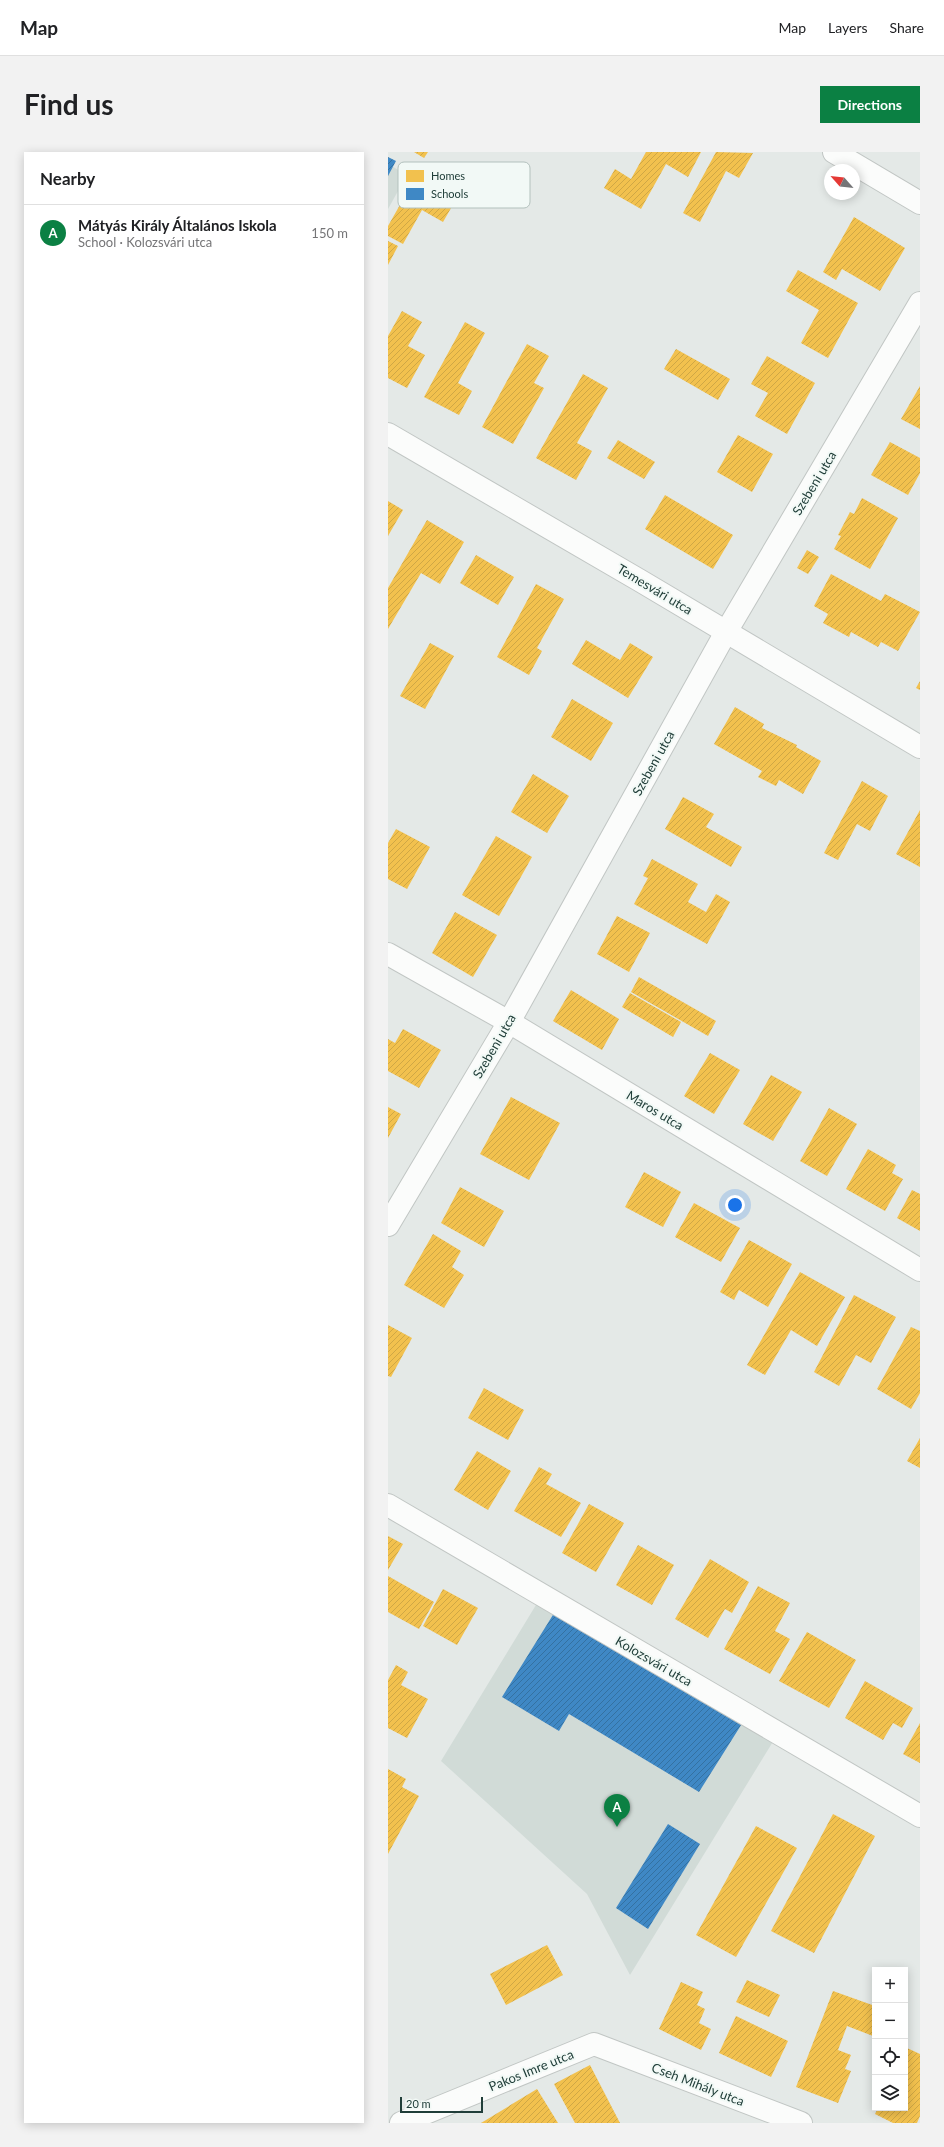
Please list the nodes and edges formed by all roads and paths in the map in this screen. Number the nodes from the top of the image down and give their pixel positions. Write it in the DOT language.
graph roads {
  1 [pos="834,152"];
  2 [pos="920,203"];
  3 [pos="920,303"];
  4 [pos="388,434"];
  5 [pos="726,632"];
  6 [pos="920,747"];
  7 [pos="388,954"];
  8 [pos="509,1022"];
  9 [pos="388,1225"];
  10 [pos="920,1270"];
  11 [pos="388,1505"];
  12 [pos="920,1816"];
  13 [pos="594,2044"];
  14 [pos="401,2123"];
  15 [pos="801,2123"];
  1 -- 2 [label="street"];
  3 -- 5 [label="street, Szebeni utca"];
  4 -- 5 [label="street, Temesvári utca"];
  5 -- 6 [label="street, Temesvári utca"];
  5 -- 8 [label="street, Szebeni utca"];
  7 -- 8 [label="street, Maros utca"];
  8 -- 9 [label="street, Szebeni utca"];
  8 -- 10 [label="street, Maros utca"];
  11 -- 12 [label="street, Kolozsvári utca"];
  13 -- 14 [label="street, Pakos Imre utca"];
  13 -- 15 [label="street, Cseh Mihály utca"];
}
